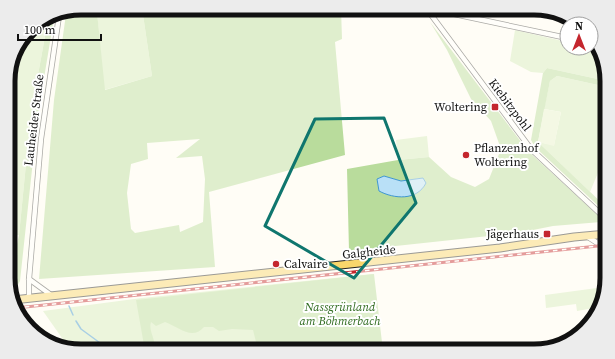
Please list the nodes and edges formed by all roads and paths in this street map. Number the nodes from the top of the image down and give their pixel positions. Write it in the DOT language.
graph roads {
  1 [pos="431,15"];
  2 [pos="459,15"];
  3 [pos="59,19"];
  4 [pos="559,36"];
  5 [pos="600,213"];
  6 [pos="600,234"];
  7 [pos="586,235"];
  8 [pos="600,244"];
  9 [pos="29,279"];
  10 [pos="51,296"];
  11 [pos="29,298"];
  12 [pos="19,299"];
  1 -- 5 [label="street, Kiebitzpohl"];
  2 -- 4 [label="street, Kiebitzpohl"];
  3 -- 9 [label="street, Lauheider Straße"];
  6 -- 7 [label="main road, Galgheide"];
  7 -- 8 [label="street"];
  7 -- 10 [label="main road, Galgheide"];
  9 -- 10 [label="street"];
  9 -- 11 [label="street, Lauheider Straße"];
  10 -- 11 [label="main road, Galgheide"];
  11 -- 12 [label="main road, Galgheide"];
}
